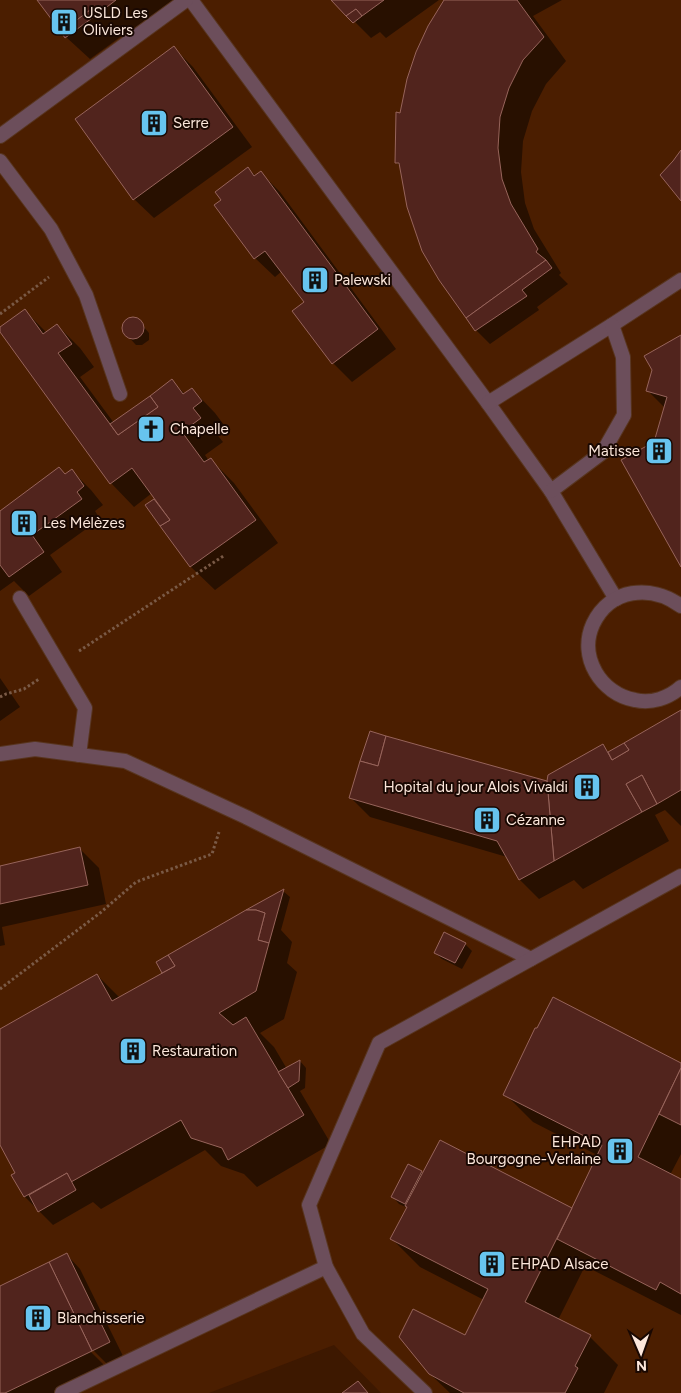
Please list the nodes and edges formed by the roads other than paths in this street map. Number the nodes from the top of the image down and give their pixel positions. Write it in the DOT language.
graph roads {
  1 [pos="186,0"];
  2 [pos="191,0"];
  3 [pos="0,136"];
  4 [pos="0,161"];
  5 [pos="681,280"];
  6 [pos="612,325"];
  7 [pos="120,394"];
  8 [pos="488,403"];
  9 [pos="551,491"];
  10 [pos="20,598"];
  11 [pos="616,599"];
  12 [pos="681,606"];
  13 [pos="681,687"];
  14 [pos="0,754"];
  15 [pos="80,755"];
  16 [pos="681,876"];
  17 [pos="531,958"];
  18 [pos="326,1267"];
  19 [pos="62,1393"];
  20 [pos="425,1393"];
  1 -- 3 [label="lane"];
  2 -- 8 [label="lane"];
  4 -- 7 [label="lane"];
  5 -- 6 [label="lane"];
  6 -- 8 [label="lane"];
  6 -- 9 [label="lane"];
  8 -- 9 [label="lane"];
  9 -- 11 [label="lane"];
  10 -- 15 [label="lane"];
  11 -- 12 [label="lane"];
  11 -- 13 [label="lane"];
  14 -- 15 [label="lane"];
  15 -- 17 [label="lane"];
  16 -- 17 [label="lane"];
  17 -- 18 [label="lane"];
  18 -- 19 [label="lane"];
  18 -- 20 [label="lane"];
}
